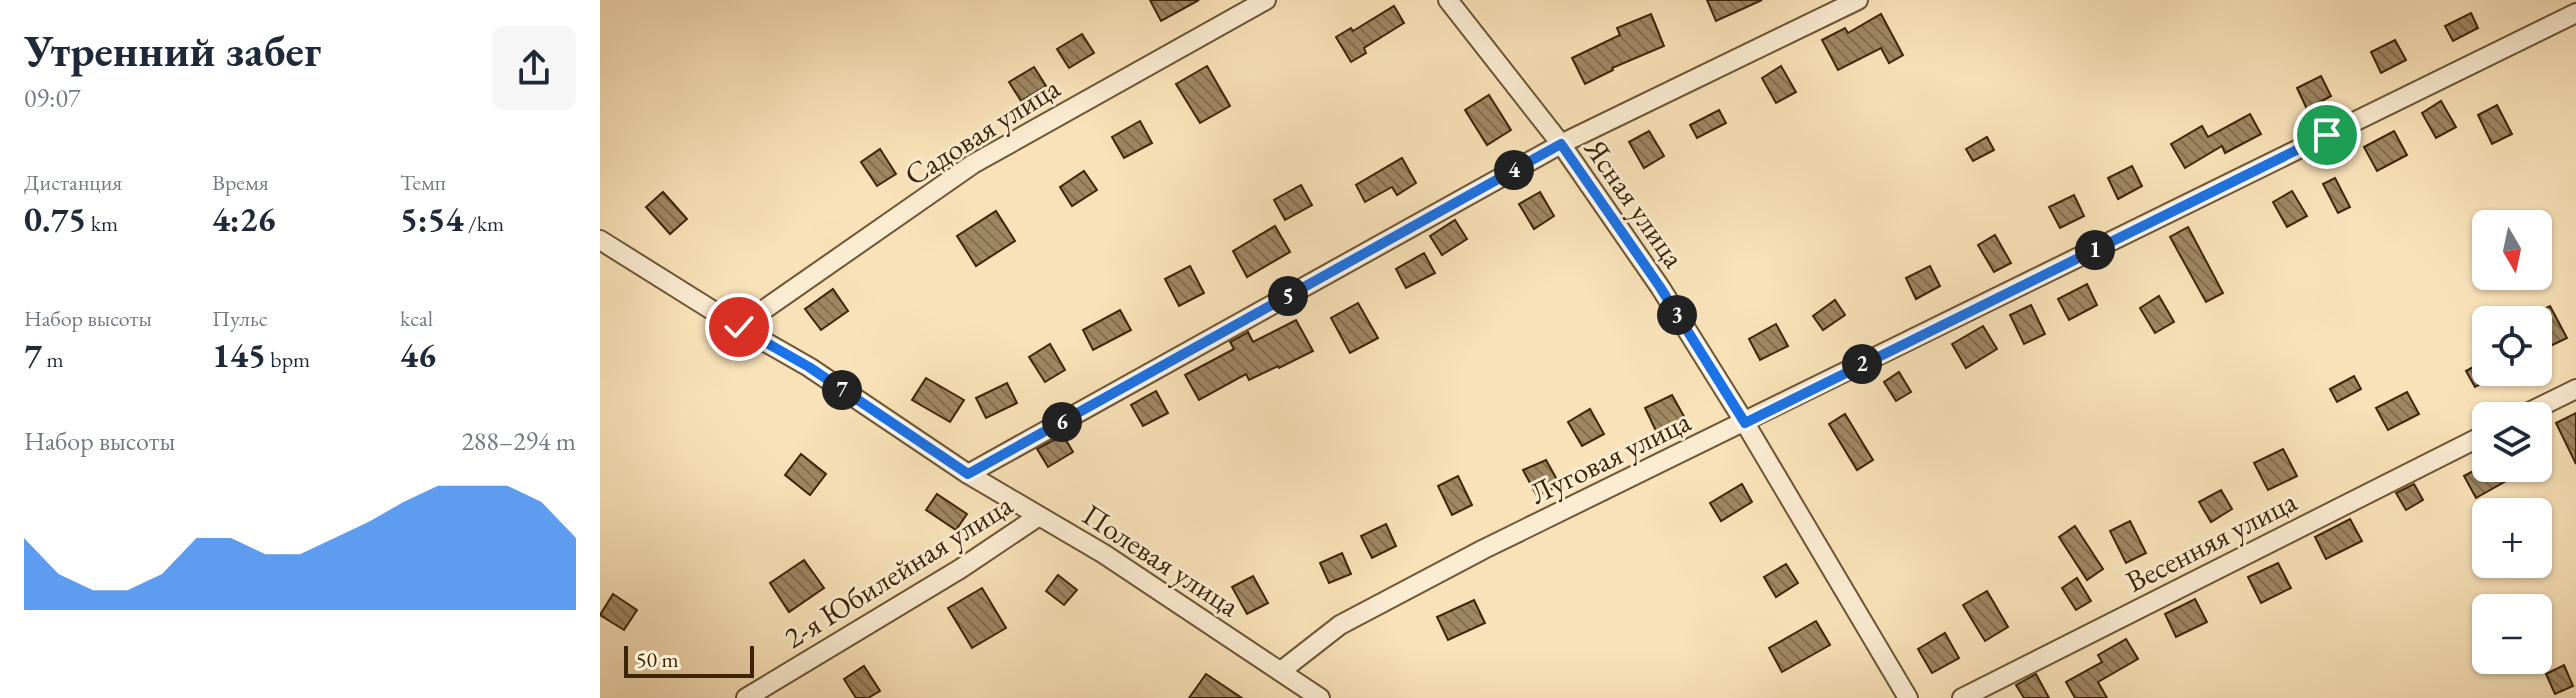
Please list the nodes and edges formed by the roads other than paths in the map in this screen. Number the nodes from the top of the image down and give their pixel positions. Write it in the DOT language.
graph roads {
  1 [pos="1266,0"];
  2 [pos="1448,0"];
  3 [pos="1858,0"];
  4 [pos="2576,13"];
  5 [pos="1561,144"];
  6 [pos="600,240"];
  7 [pos="739,327"];
  8 [pos="2576,389"];
  9 [pos="2550,402"];
  10 [pos="1745,423"];
  11 [pos="2472,441"];
  12 [pos="968,474"];
  13 [pos="1039,516"];
  14 [pos="1281,671"];
  15 [pos="1294,692"];
  16 [pos="746,698"];
  17 [pos="1320,698"];
  18 [pos="1908,698"];
  19 [pos="1962,698"];
  1 -- 7 [label="street, Садовая улица"];
  2 -- 5 [label="street, Ясная улица"];
  3 -- 5 [label="street"];
  4 -- 10 [label="street, Луговая улица"];
  5 -- 10 [label="street, Ясная улица"];
  5 -- 12 [label="street"];
  6 -- 7 [label="street, Полевая улица"];
  7 -- 12 [label="street, Полевая улица"];
  8 -- 9 [label="street"];
  10 -- 14 [label="street, Луговая улица"];
  10 -- 18 [label="street, Ясная улица"];
  11 -- 19 [label="street, Весенняя улица"];
  12 -- 13 [label="street, Полевая улица"];
  13 -- 14 [label="street, Полевая улица"];
  13 -- 16 [label="street, 2-я Юбилейная улица"];
  14 -- 15 [label="street, Полевая улица"];
  15 -- 17 [label="street, Полевая улица"];
}
